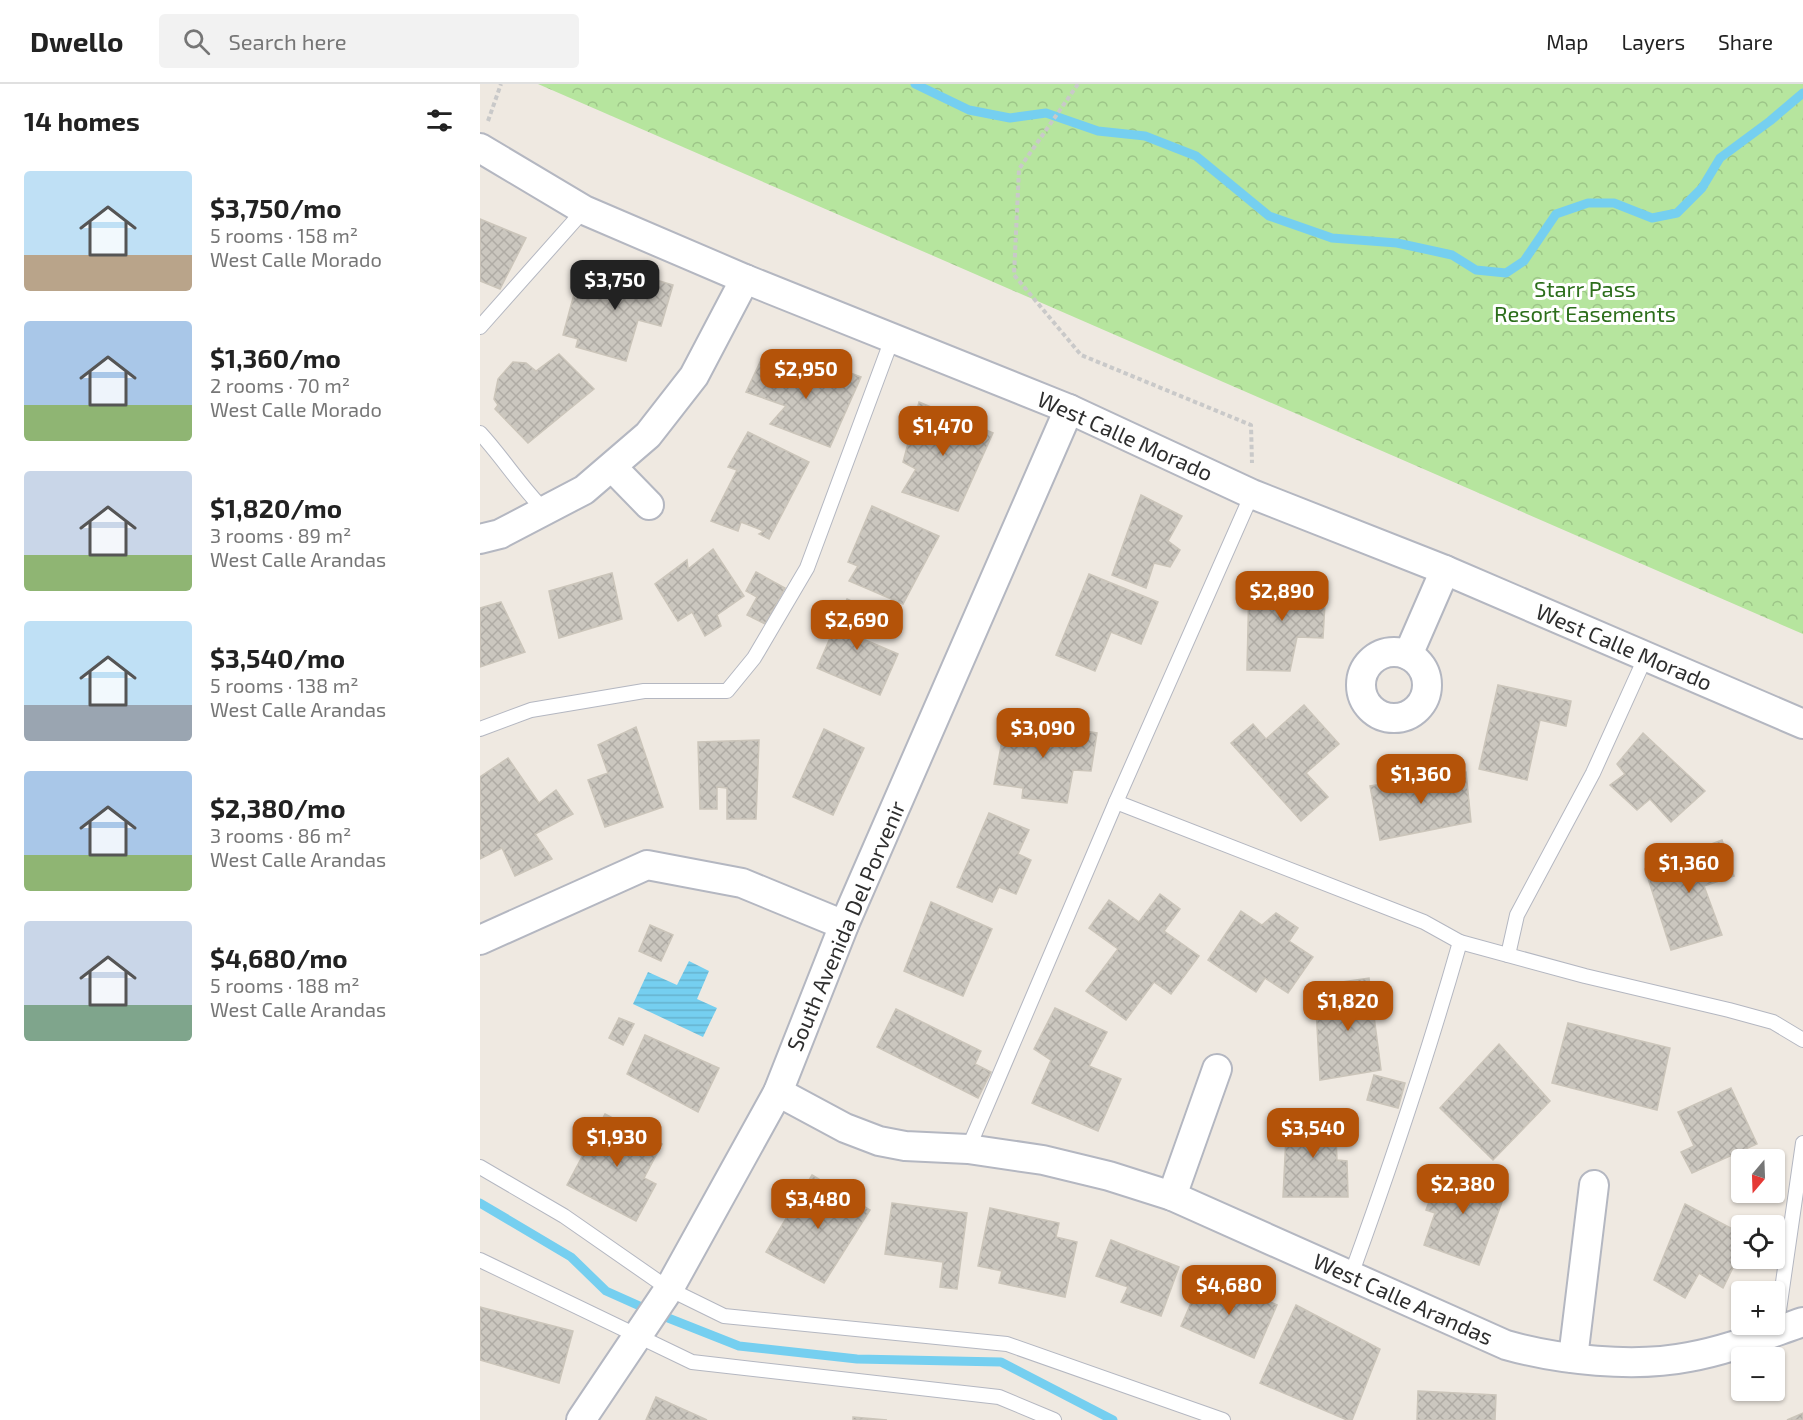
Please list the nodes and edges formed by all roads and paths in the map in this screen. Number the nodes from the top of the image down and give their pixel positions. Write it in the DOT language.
graph roads {
  1 [pos="501,84"];
  2 [pos="1077,84"];
  3 [pos="483,136"];
  4 [pos="584,210"];
  5 [pos="745,279"];
  6 [pos="480,327"];
  7 [pos="892,339"];
  8 [pos="1069,409"];
  9 [pos="480,433"];
  10 [pos="612,467"];
  11 [pos="1252,494"];
  12 [pos="649,505"];
  13 [pos="545,511"];
  14 [pos="480,539"];
  15 [pos="1445,570"];
  16 [pos="1408,654"];
  17 [pos="1646,656"];
  18 [pos="1803,724"];
  19 [pos="480,729"];
  20 [pos="1116,802"];
  21 [pos="844,925"];
  22 [pos="480,940"];
  23 [pos="1460,942"];
  24 [pos="1508,955"];
  25 [pos="1781,1026"];
  26 [pos="1803,1027"];
  27 [pos="1803,1040"];
  28 [pos="1217,1069"];
  29 [pos="778,1092"];
  30 [pos="1803,1143"];
  31 [pos="968,1149"];
  32 [pos="480,1167"];
  33 [pos="1594,1185"];
  34 [pos="1172,1196"];
  35 [pos="480,1260"];
  36 [pos="1351,1275"];
  37 [pos="1783,1281"];
  38 [pos="669,1289"];
  39 [pos="1803,1322"];
  40 [pos="1785,1328"];
  41 [pos="1766,1335"];
  42 [pos="637,1336"];
  43 [pos="1573,1358"];
  44 [pos="581,1420"];
  45 [pos="1054,1420"];
  46 [pos="1223,1420"];
  1 -- 3 [label="path"];
  2 -- 11 [label="path"];
  3 -- 4 [label="street, West Calle Morado"];
  4 -- 5 [label="street, West Calle Morado"];
  4 -- 6 [label="lane"];
  5 -- 7 [label="street, West Calle Morado"];
  5 -- 10 [label="street"];
  7 -- 8 [label="street, West Calle Morado"];
  7 -- 19 [label="lane"];
  8 -- 11 [label="street, West Calle Morado"];
  8 -- 21 [label="street, South Avenida Del Porvenir"];
  9 -- 13 [label="lane"];
  10 -- 12 [label="street"];
  10 -- 13 [label="street"];
  11 -- 15 [label="street, West Calle Morado"];
  11 -- 20 [label="lane"];
  13 -- 14 [label="street"];
  15 -- 16 [label="street"];
  15 -- 17 [label="street, West Calle Morado"];
  17 -- 18 [label="street, West Calle Morado"];
  17 -- 24 [label="lane"];
  20 -- 23 [label="lane"];
  20 -- 31 [label="lane"];
  21 -- 22 [label="street"];
  21 -- 29 [label="street, South Avenida Del Porvenir"];
  23 -- 24 [label="lane"];
  23 -- 36 [label="lane"];
  24 -- 25 [label="lane"];
  25 -- 26 [label="lane"];
  25 -- 27 [label="lane"];
  28 -- 34 [label="street"];
  29 -- 31 [label="street, West Calle Arandas"];
  29 -- 38 [label="street, South Avenida Del Porvenir"];
  30 -- 37 [label="lane"];
  31 -- 34 [label="street, West Calle Arandas"];
  32 -- 38 [label="lane"];
  33 -- 43 [label="street"];
  34 -- 36 [label="street, West Calle Arandas"];
  35 -- 42 [label="lane"];
  36 -- 43 [label="street, West Calle Arandas"];
  38 -- 42 [label="street, South Avenida Del Porvenir"];
  38 -- 46 [label="lane"];
  39 -- 40 [label="street, West Calle Arandas"];
  41 -- 43 [label="street, West Calle Arandas"];
  42 -- 44 [label="street, South Avenida Del Porvenir"];
  42 -- 45 [label="lane"];
}
